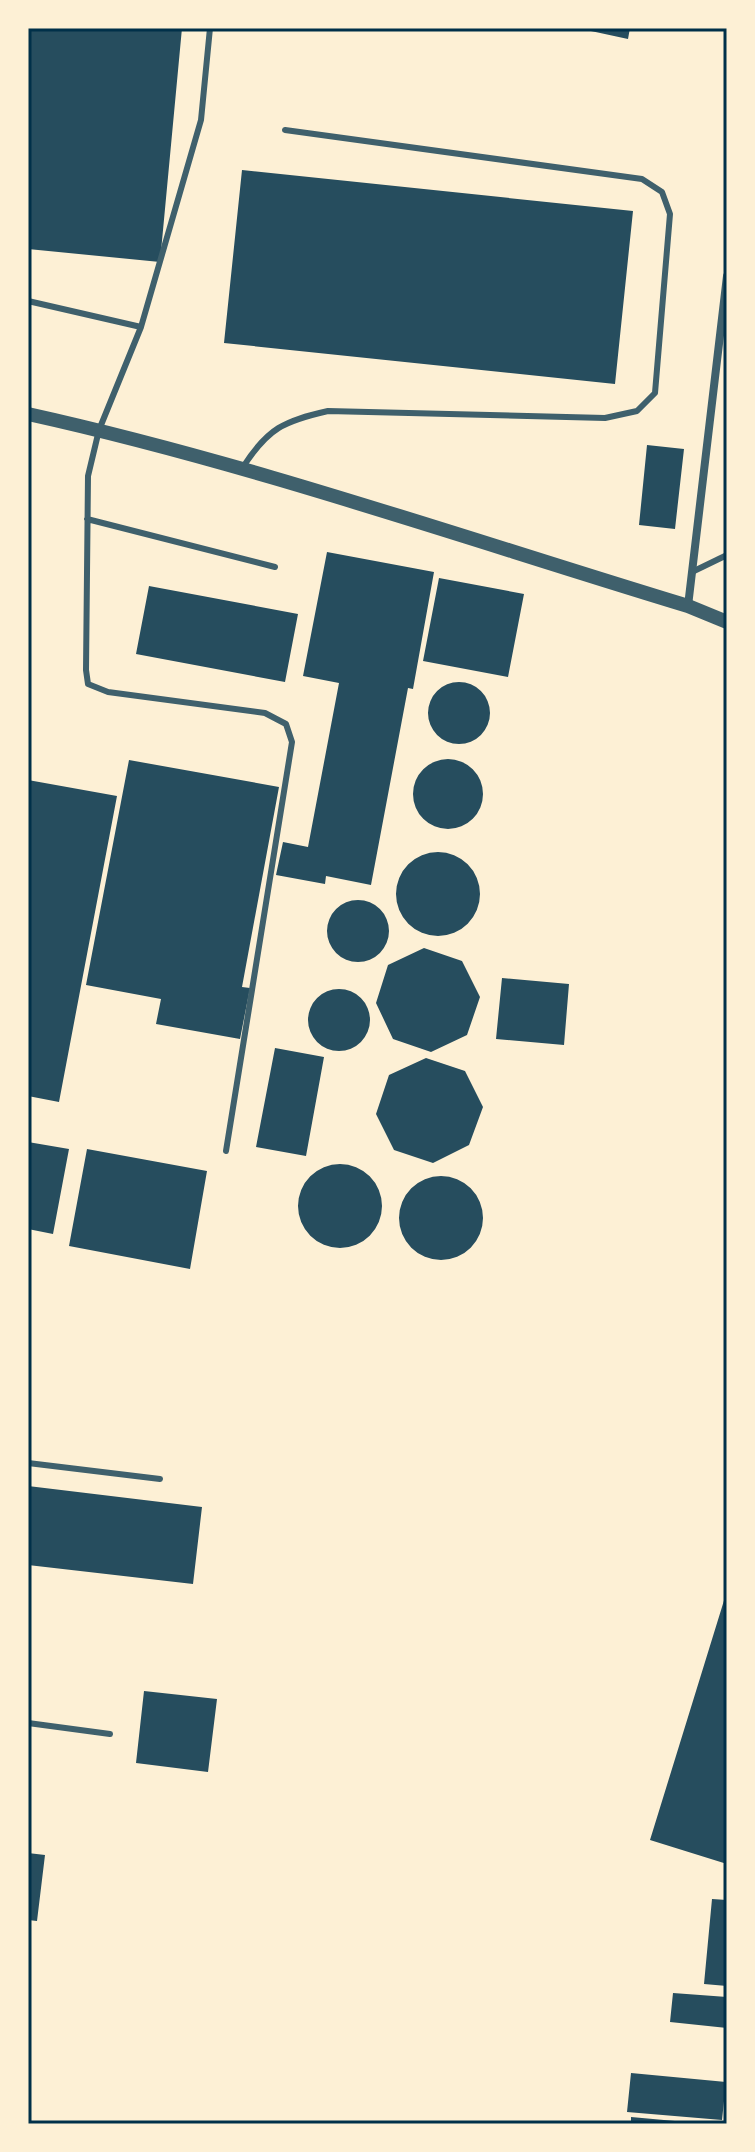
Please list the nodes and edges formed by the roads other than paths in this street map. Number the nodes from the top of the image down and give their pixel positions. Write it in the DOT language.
graph roads {
  1 [pos="210,28"];
  2 [pos="285,130"];
  3 [pos="727,276"];
  4 [pos="28,301"];
  5 [pos="141,327"];
  6 [pos="28,414"];
  7 [pos="99,430"];
  8 [pos="241,470"];
  9 [pos="87,519"];
  10 [pos="727,555"];
  11 [pos="275,567"];
  12 [pos="694,571"];
  13 [pos="688,606"];
  14 [pos="727,622"];
  15 [pos="226,1151"];
  16 [pos="28,1463"];
  17 [pos="160,1479"];
  18 [pos="28,1723"];
  19 [pos="110,1734"];
  1 -- 5 [label="lane"];
  2 -- 8 [label="lane"];
  3 -- 12 [label="street"];
  4 -- 5 [label="lane"];
  5 -- 7 [label="lane"];
  6 -- 7 [label="street"];
  7 -- 8 [label="street"];
  7 -- 9 [label="lane"];
  8 -- 13 [label="street"];
  9 -- 11 [label="lane"];
  9 -- 15 [label="lane"];
  10 -- 12 [label="lane"];
  12 -- 13 [label="street"];
  13 -- 14 [label="street"];
  16 -- 17 [label="lane"];
  18 -- 19 [label="lane"];
}
